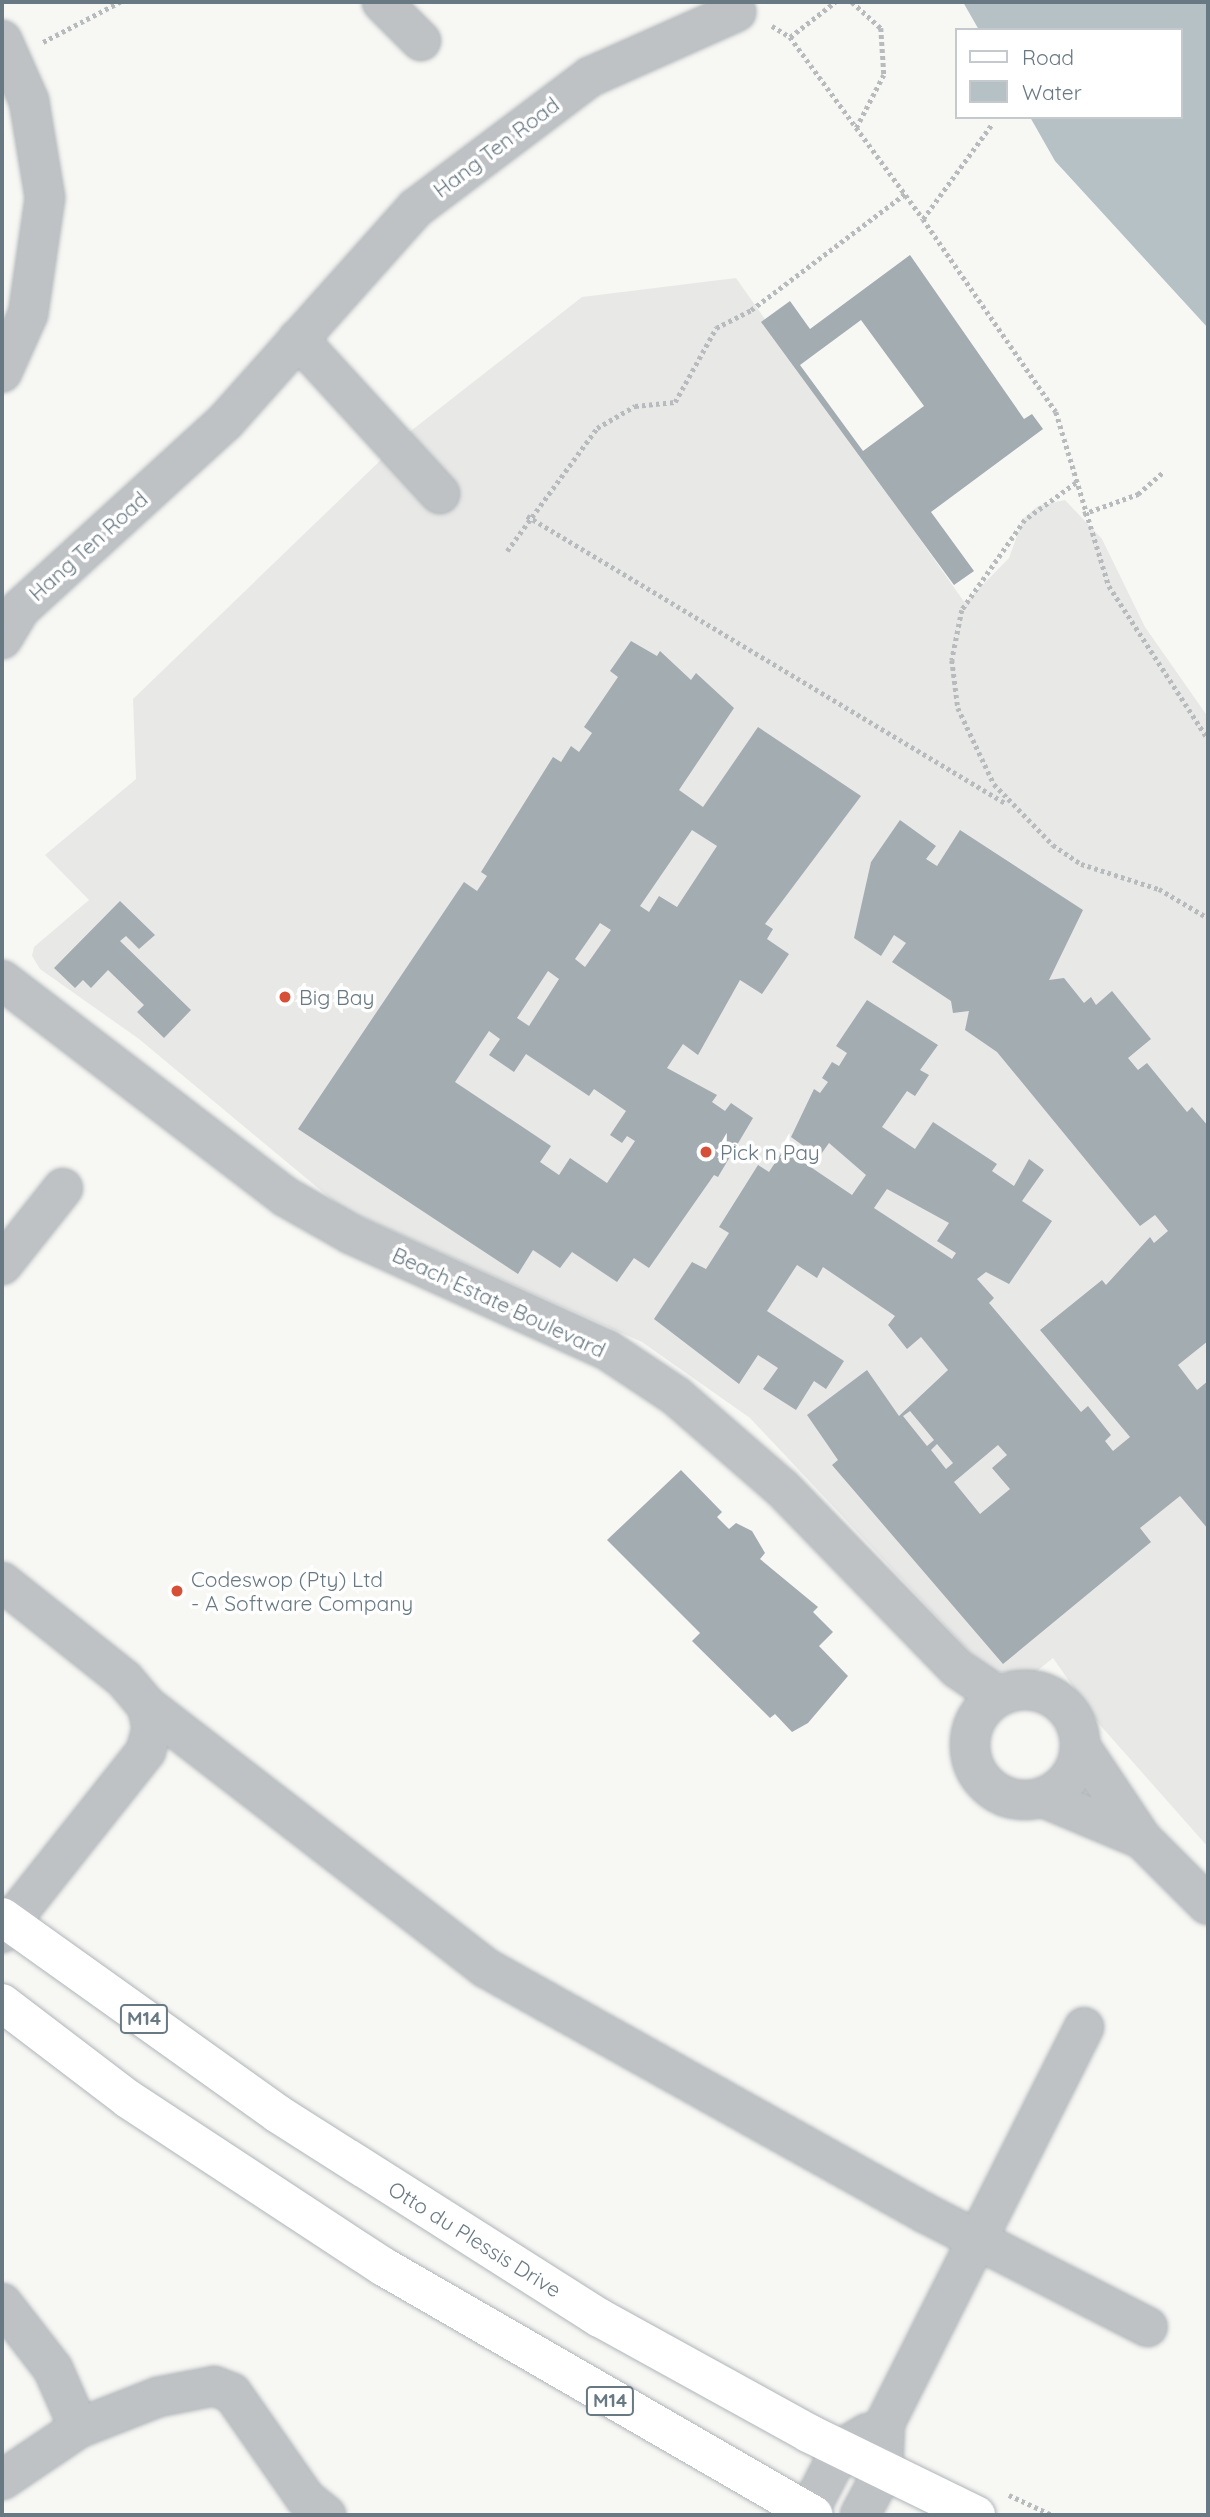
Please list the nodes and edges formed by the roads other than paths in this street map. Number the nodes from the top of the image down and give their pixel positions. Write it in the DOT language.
graph roads {
  1 [pos="382,2"];
  2 [pos="736,12"];
  3 [pos="421,41"];
  4 [pos="18,43"];
  5 [pos="298,339"];
  6 [pos="2,372"];
  7 [pos="440,494"];
  8 [pos="2,639"];
  9 [pos="2,980"];
  10 [pos="63,1188"];
  11 [pos="2,1265"];
  12 [pos="2,1582"];
  13 [pos="147,1706"];
  14 [pos="987,1709"];
  15 [pos="1080,1746"];
  16 [pos="1045,1798"];
  17 [pos="1142,1839"];
  18 [pos="1208,1905"];
  19 [pos="4,1924"];
  20 [pos="2,2003"];
  21 [pos="1084,2027"];
  22 [pos="978,2240"];
  23 [pos="2,2303"];
  24 [pos="1148,2327"];
  25 [pos="885,2423"];
  26 [pos="79,2428"];
  27 [pos="841,2449"];
  28 [pos="883,2472"];
  29 [pos="2,2480"];
  30 [pos="810,2514"];
  31 [pos="326,2515"];
  32 [pos="860,2515"];
  33 [pos="976,2515"];
  1 -- 3 [label="street"];
  2 -- 5 [label="street, Hang Ten Road"];
  4 -- 6 [label="street"];
  5 -- 7 [label="street"];
  5 -- 8 [label="street, Hang Ten Road"];
  9 -- 14 [label="street, Beach Estate Boulevard"];
  10 -- 11 [label="street"];
  12 -- 13 [label="street"];
  13 -- 19 [label="street"];
  13 -- 22 [label="street"];
  14 -- 15 [label="street"];
  14 -- 16 [label="street"];
  15 -- 16 [label="street"];
  15 -- 17 [label="street"];
  16 -- 17 [label="street"];
  17 -- 18 [label="street"];
  19 -- 27 [label="main road, Otto du Plessis Drive / M14"];
  20 -- 30 [label="main road, M14"];
  21 -- 22 [label="street"];
  22 -- 24 [label="street"];
  22 -- 25 [label="street"];
  23 -- 26 [label="street"];
  25 -- 27 [label="street"];
  25 -- 28 [label="street"];
  26 -- 29 [label="street"];
  26 -- 31 [label="street"];
  27 -- 28 [label="main road, Otto du Plessis Drive / M14"];
  27 -- 30 [label="street"];
  28 -- 32 [label="street"];
  28 -- 33 [label="main road, Otto du Plessis Drive / M14"];
}
